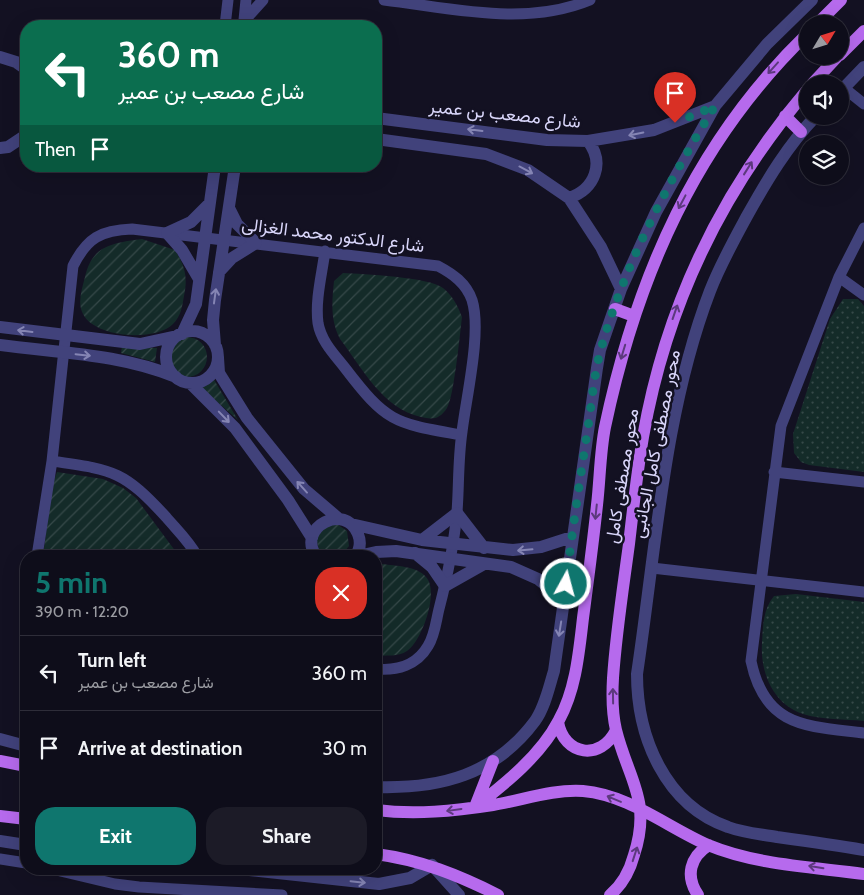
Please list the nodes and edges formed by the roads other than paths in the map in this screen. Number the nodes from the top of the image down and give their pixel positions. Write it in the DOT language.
graph roads {
  1 [pos="246,0"];
  2 [pos="263,0"];
  3 [pos="384,0"];
  4 [pos="812,0"];
  5 [pos="841,0"];
  6 [pos="583,1"];
  7 [pos="225,3"];
  8 [pos="475,5"];
  9 [pos="826,15"];
  10 [pos="225,20"];
  11 [pos="244,20"];
  12 [pos="247,20"];
  13 [pos="864,31"];
  14 [pos="799,42"];
  15 [pos="849,45"];
  16 [pos="830,65"];
  17 [pos="864,67"];
  18 [pos="820,75"];
  19 [pos="849,83"];
  20 [pos="849,94"];
  21 [pos="799,100"];
  22 [pos="864,104"];
  23 [pos="715,106"];
  24 [pos="785,116"];
  25 [pos="382,119"];
  26 [pos="808,125"];
  27 [pos="801,132"];
  28 [pos="20,139"];
  29 [pos="382,140"];
  30 [pos="588,141"];
  31 [pos="3,149"];
  32 [pos="214,172"];
  33 [pos="233,172"];
  34 [pos="569,198"];
  35 [pos="209,204"];
  36 [pos="229,208"];
  37 [pos="864,228"];
  38 [pos="167,233"];
  39 [pos="206,237"];
  40 [pos="224,239"];
  41 [pos="256,243"];
  42 [pos="325,251"];
  43 [pos="219,272"];
  44 [pos="839,277"];
  45 [pos="199,279"];
  46 [pos="621,289"];
  47 [pos="864,295"];
  48 [pos="615,309"];
  49 [pos="634,316"];
  50 [pos="0,327"];
  51 [pos="180,335"];
  52 [pos="64,336"];
  53 [pos="0,345"];
  54 [pos="215,345"];
  55 [pos="63,353"];
  56 [pos="218,358"];
  57 [pos="176,377"];
  58 [pos="190,383"];
  59 [pos="461,435"];
  60 [pos="52,461"];
  61 [pos="774,472"];
  62 [pos="864,482"];
  63 [pos="457,513"];
  64 [pos="338,518"];
  65 [pos="351,524"];
  66 [pos="572,537"];
  67 [pos="312,538"];
  68 [pos="422,540"];
  69 [pos="452,543"];
  70 [pos="484,548"];
  71 [pos="38,550"];
  72 [pos="194,550"];
  73 [pos="313,550"];
  74 [pos="358,550"];
  75 [pos="382,552"];
  76 [pos="414,553"];
  77 [pos="448,558"];
  78 [pos="484,564"];
  79 [pos="652,568"];
  80 [pos="761,580"];
  81 [pos="445,586"];
  82 [pos="864,592"];
  83 [pos="564,600"];
  84 [pos="382,669"];
  85 [pos="558,722"];
  86 [pos="616,730"];
  87 [pos="864,734"];
  88 [pos="0,739"];
  89 [pos="20,744"];
  90 [pos="493,760"];
  91 [pos="0,761"];
  92 [pos="20,765"];
  93 [pos="382,787"];
  94 [pos="475,807"];
  95 [pos="382,810"];
  96 [pos="641,810"];
  97 [pos="0,816"];
  98 [pos="20,818"];
  99 [pos="0,841"];
  100 [pos="20,844"];
  101 [pos="709,845"];
  102 [pos="864,850"];
  103 [pos="382,855"];
  104 [pos="0,859"];
  105 [pos="20,862"];
  106 [pos="432,865"];
  107 [pos="864,874"];
  108 [pos="77,875"];
  109 [pos="296,875"];
  110 [pos="247,893"];
  111 [pos="282,895"];
  112 [pos="459,895"];
  113 [pos="498,895"];
  114 [pos="610,895"];
  115 [pos="698,895"];
  1 -- 11 [label="street"];
  2 -- 12 [label="street"];
  3 -- 8 [label="street"];
  4 -- 23 [label="street"];
  5 -- 9 [label="main road"];
  6 -- 8 [label="street"];
  7 -- 10 [label="street"];
  13 -- 15 [label="main road"];
  14 -- 49 [label="main road, محور مصطفى كامل, one-way"];
  16 -- 18 [label="main road"];
  17 -- 19 [label="street"];
  20 -- 22 [label="street"];
  21 -- 24 [label="main road, محور مصطفى كامل"];
  23 -- 30 [label="street, شارع مصعب بن عمير, one-way"];
  23 -- 46 [label="street"];
  24 -- 27 [label="main road"];
  86 -- 24 [label="main road, محور مصطفى كامل, one-way"];
  30 -- 25 [label="street, شارع مصعب بن عمير, one-way"];
  26 -- 27 [label="street, محور مصطفى كامل الجانبى"];
  27 -- 79 [label="street, محور مصطفى كامل الجانبى"];
  28 -- 31 [label="street"];
  29 -- 34 [label="street, one-way"];
  30 -- 34 [label="street"];
  32 -- 35 [label="street"];
  33 -- 36 [label="street"];
  34 -- 46 [label="street"];
  35 -- 38 [label="street"];
  35 -- 39 [label="street"];
  36 -- 40 [label="street"];
  36 -- 41 [label="street"];
  37 -- 44 [label="street"];
  38 -- 39 [label="street, شارع الدكتور محمد الغزالى"];
  38 -- 45 [label="street"];
  38 -- 52 [label="street, شارع الدكتور محمد الغزالى"];
  39 -- 40 [label="street, شارع الدكتور محمد الغزالى"];
  39 -- 45 [label="street"];
  40 -- 41 [label="street, شارع الدكتور محمد الغزالى"];
  40 -- 43 [label="street"];
  41 -- 42 [label="street, شارع الدكتور محمد الغزالى"];
  41 -- 43 [label="street"];
  42 -- 59 [label="street"];
  42 -- 59 [label="street, شارع الدكتور محمد الغزالى"];
  54 -- 43 [label="street, one-way"];
  44 -- 47 [label="street"];
  44 -- 61 [label="street"];
  45 -- 51 [label="street"];
  46 -- 48 [label="street"];
  48 -- 49 [label="main road"];
  48 -- 66 [label="street"];
  49 -- 85 [label="main road, محور مصطفى كامل, one-way"];
  52 -- 50 [label="street, one-way"];
  51 -- 52 [label="street"];
  51 -- 54 [label="street"];
  51 -- 57 [label="street"];
  52 -- 55 [label="street, شارع الدكتور محمد الغزالى"];
  53 -- 55 [label="street"];
  54 -- 56 [label="street"];
  55 -- 57 [label="street, one-way"];
  55 -- 60 [label="street, شارع الدكتور محمد الغزالى"];
  56 -- 58 [label="street"];
  64 -- 56 [label="street, one-way"];
  57 -- 58 [label="street"];
  58 -- 67 [label="street, one-way"];
  59 -- 63 [label="street, شارع الدكتور محمد الغزالى"];
  60 -- 71 [label="street, شارع الدكتور محمد الغزالى"];
  60 -- 72 [label="street"];
  61 -- 62 [label="street"];
  61 -- 80 [label="street"];
  63 -- 68 [label="street"];
  63 -- 69 [label="street, شارع الدكتور محمد الغزالى"];
  63 -- 70 [label="street"];
  64 -- 65 [label="street"];
  64 -- 67 [label="street"];
  65 -- 68 [label="street"];
  65 -- 74 [label="street"];
  66 -- 70 [label="street, one-way"];
  66 -- 83 [label="street"];
  67 -- 73 [label="street"];
  68 -- 69 [label="street"];
  69 -- 70 [label="street"];
  69 -- 77 [label="street, شارع الدكتور محمد الغزالى"];
  75 -- 76 [label="street"];
  76 -- 77 [label="street"];
  76 -- 81 [label="street"];
  77 -- 78 [label="street"];
  77 -- 81 [label="street, شارع الدكتور محمد الغزالى"];
  78 -- 81 [label="street"];
  78 -- 83 [label="street"];
  79 -- 80 [label="street"];
  79 -- 102 [label="street, محور مصطفى كامل الجانبى"];
  80 -- 82 [label="street"];
  80 -- 87 [label="street"];
  81 -- 84 [label="street, شارع الدكتور محمد الغزالى"];
  83 -- 90 [label="street, one-way"];
  85 -- 86 [label="main road"];
  85 -- 94 [label="main road, محور مصطفى كامل"];
  86 -- 96 [label="main road, محور مصطفى كامل"];
  88 -- 89 [label="street"];
  90 -- 93 [label="street"];
  90 -- 94 [label="main road"];
  91 -- 92 [label="main road"];
  94 -- 95 [label="main road, one-way"];
  96 -- 94 [label="main road, one-way"];
  96 -- 101 [label="main road"];
  114 -- 96 [label="main road, محور مصطفى كامل, one-way"];
  97 -- 98 [label="main road"];
  99 -- 100 [label="street"];
  107 -- 101 [label="main road, one-way"];
  101 -- 115 [label="main road"];
  103 -- 106 [label="main road"];
  104 -- 105 [label="street"];
  109 -- 106 [label="street, one-way"];
  106 -- 112 [label="street"];
  106 -- 113 [label="main road"];
  108 -- 110 [label="street"];
  110 -- 111 [label="street"];
}
